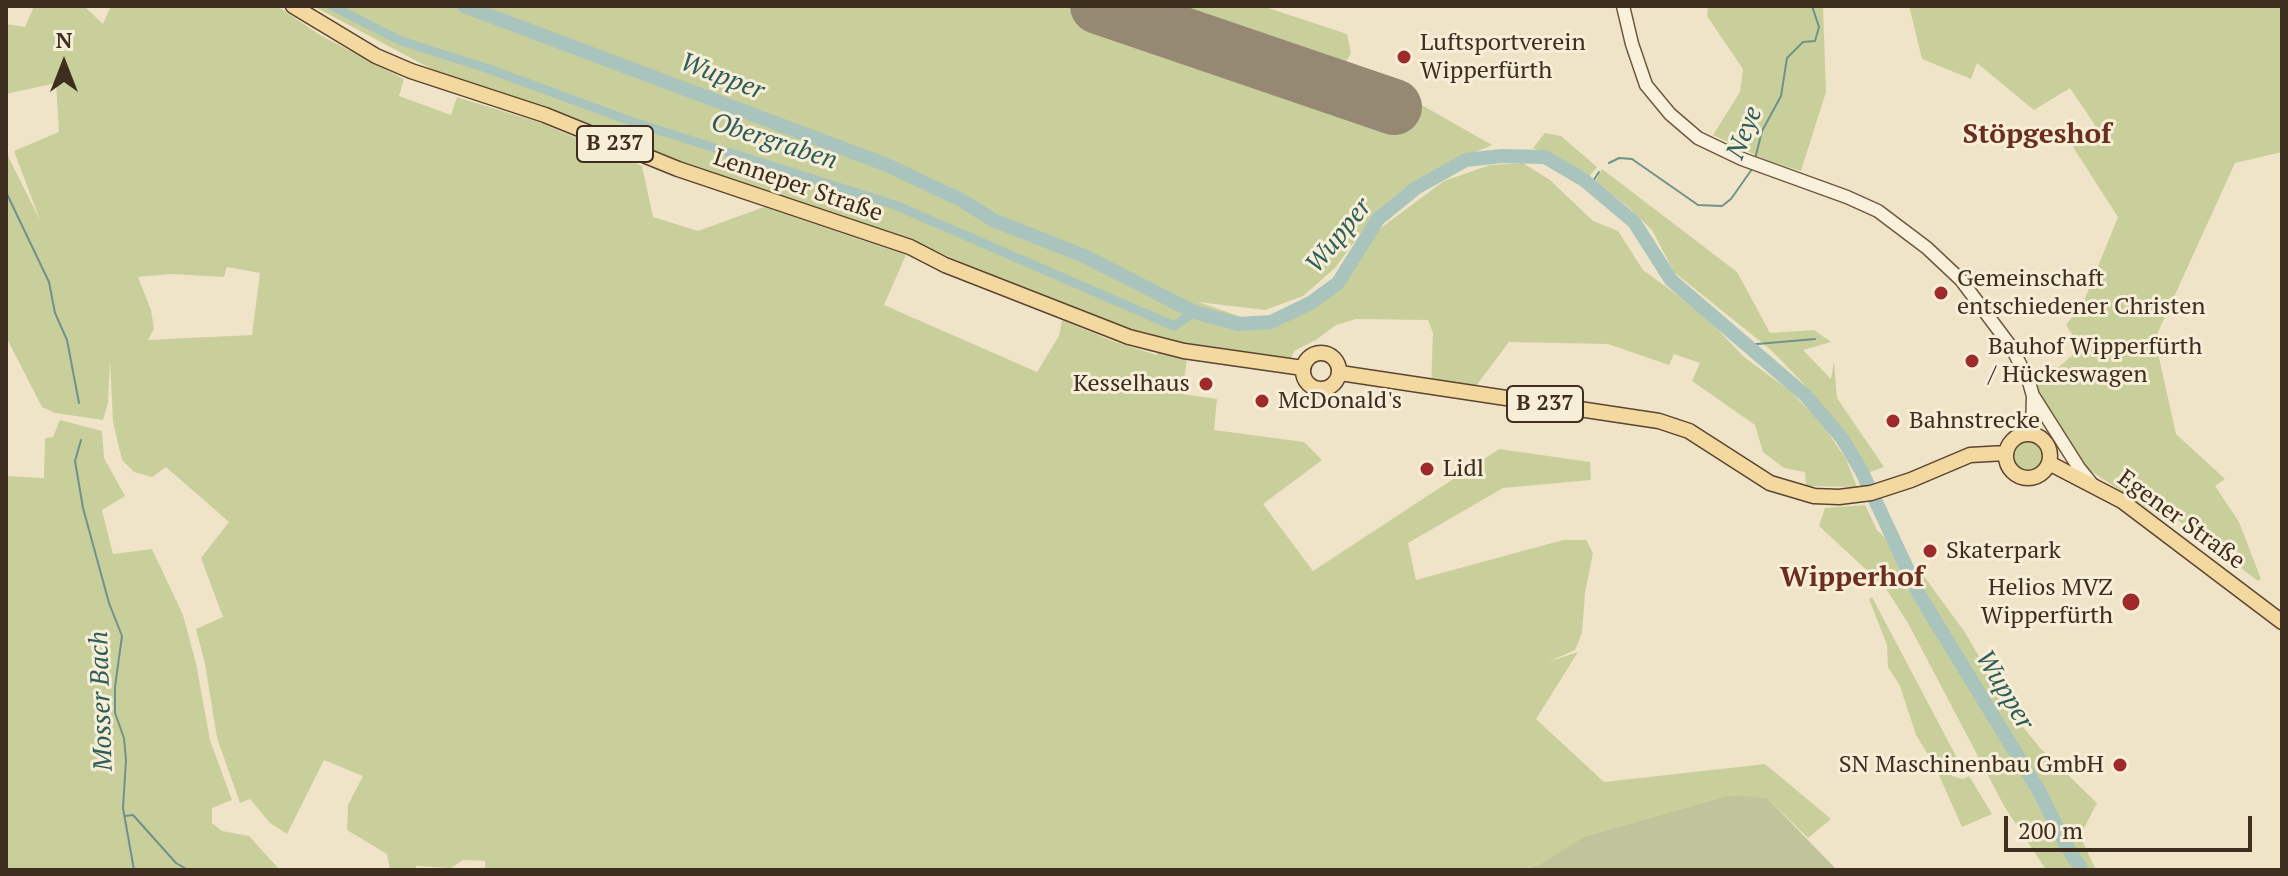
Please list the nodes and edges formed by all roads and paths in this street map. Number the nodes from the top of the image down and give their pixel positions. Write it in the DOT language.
graph roads {
  1 [pos="293,6"];
  2 [pos="1623,6"];
  3 [pos="1303,368"];
  4 [pos="1340,373"];
  5 [pos="2033,396"];
  6 [pos="2032,434"];
  7 [pos="2006,453"];
  8 [pos="2049,463"];
  9 [pos="2092,484"];
  10 [pos="2282,622"];
  1 -- 3 [label="main road, Lenneper Straße / B 237"];
  2 -- 5 [label="street"];
  3 -- 4 [label="main road"];
  3 -- 4 [label="main road"];
  4 -- 7 [label="main road, B 237"];
  5 -- 6 [label="street"];
  5 -- 9 [label="street"];
  6 -- 7 [label="main road"];
  6 -- 8 [label="main road"];
  7 -- 8 [label="main road"];
  8 -- 9 [label="main road, Egener Straße"];
  9 -- 10 [label="main road, Egener Straße"];
}
